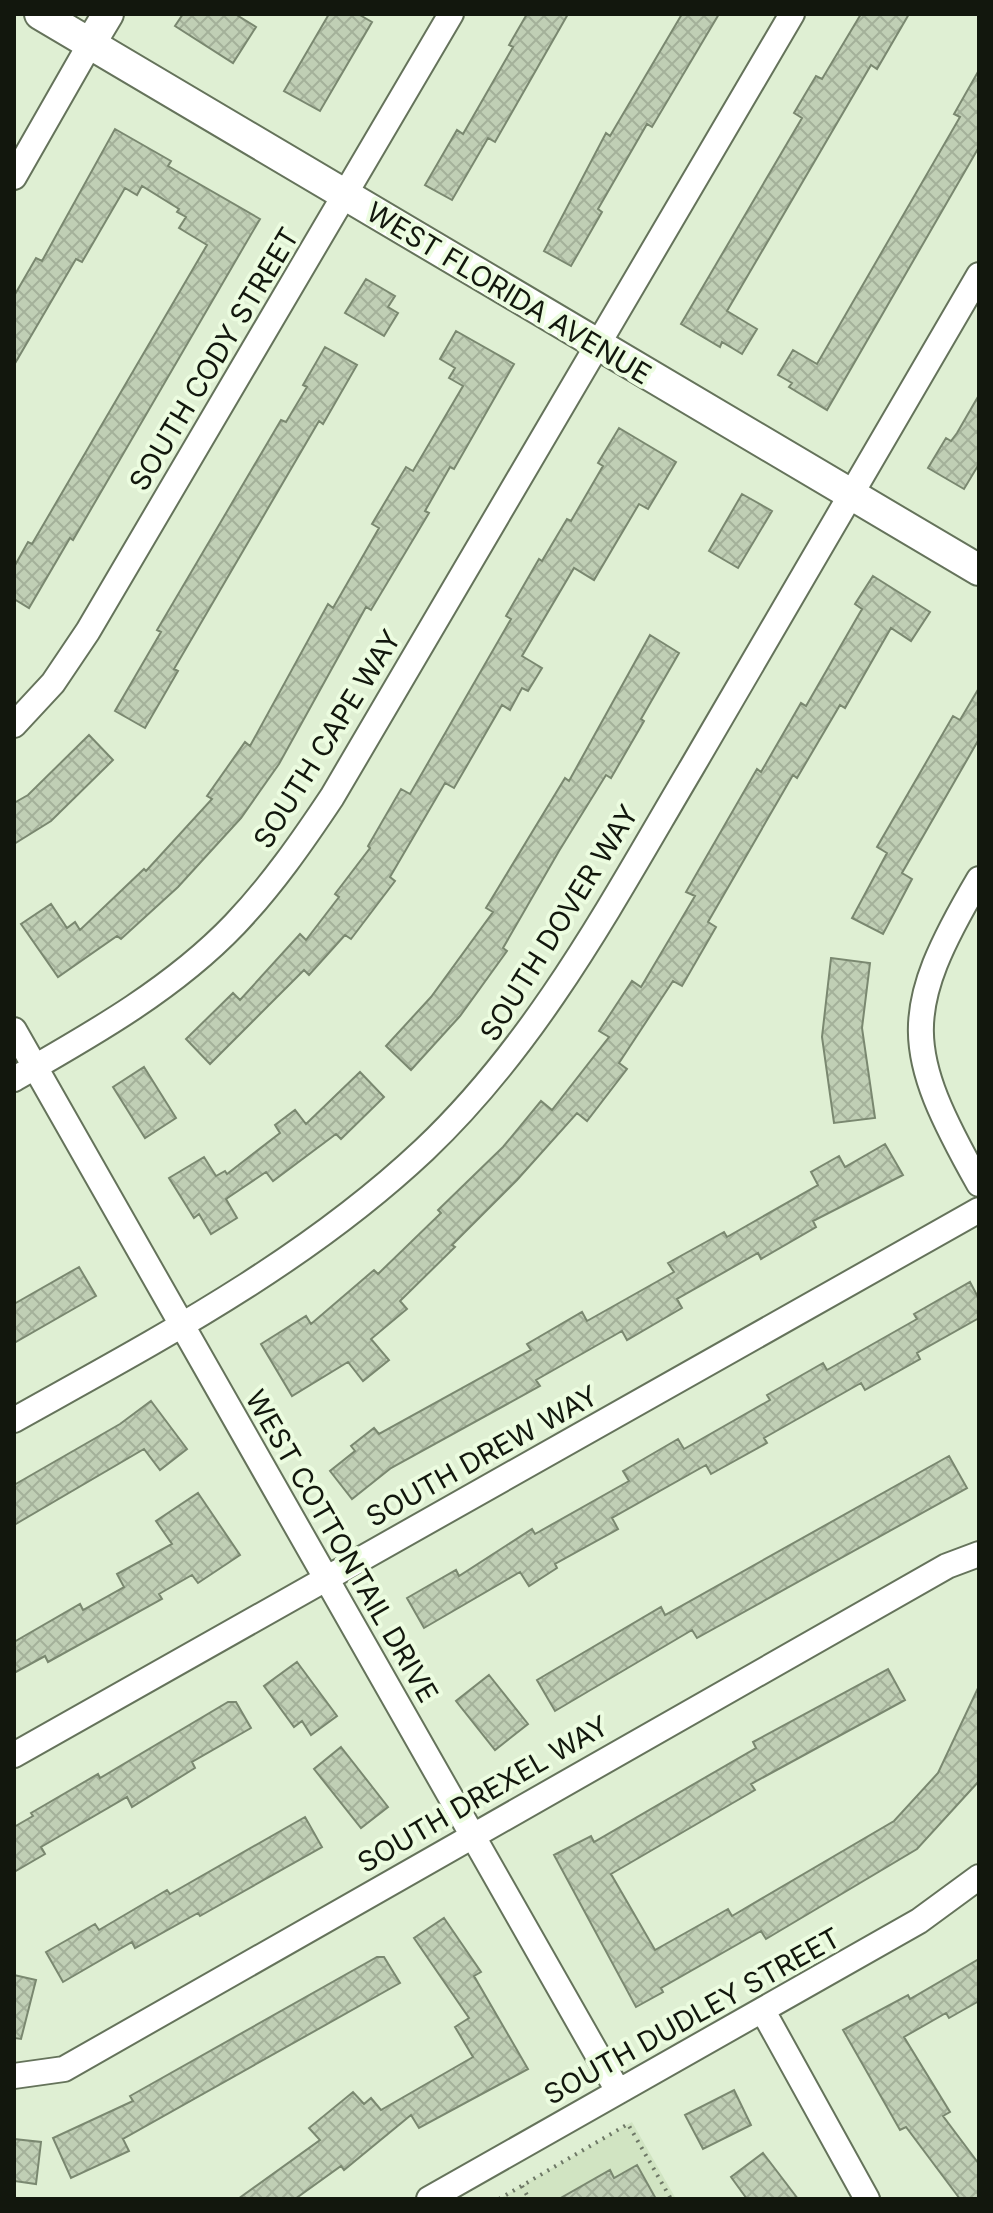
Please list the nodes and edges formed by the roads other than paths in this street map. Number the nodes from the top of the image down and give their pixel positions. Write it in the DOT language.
graph roads {
  1 [pos="40,14"];
  2 [pos="108,14"];
  3 [pos="451,14"];
  4 [pos="792,14"];
  5 [pos="90,44"];
  6 [pos="14,177"];
  7 [pos="346,196"];
  8 [pos="979,275"];
  9 [pos="598,345"];
  10 [pos="851,494"];
  11 [pos="979,570"];
  12 [pos="14,725"];
  13 [pos="979,879"];
  14 [pos="14,1030"];
  15 [pos="24,1073"];
  16 [pos="979,1184"];
  17 [pos="979,1210"];
  18 [pos="182,1325"];
  19 [pos="14,1420"];
  20 [pos="979,1554"];
  21 [pos="327,1578"];
  22 [pos="14,1755"];
  23 [pos="471,1835"];
  24 [pos="979,1877"];
  25 [pos="763,2011"];
  26 [pos="14,2076"];
  27 [pos="618,2091"];
  28 [pos="429,2199"];
  29 [pos="867,2199"];
  1 -- 5 [label="street, WEST FLORIDA AVENUE"];
  2 -- 5 [label="street"];
  3 -- 7 [label="street, SOUTH CODY STREET"];
  4 -- 9 [label="street, SOUTH CAPE WAY"];
  5 -- 6 [label="street"];
  5 -- 7 [label="street, WEST FLORIDA AVENUE"];
  7 -- 9 [label="street, WEST FLORIDA AVENUE"];
  7 -- 12 [label="street, SOUTH CODY STREET"];
  8 -- 10 [label="street, SOUTH DOVER WAY"];
  9 -- 10 [label="street, WEST FLORIDA AVENUE"];
  9 -- 15 [label="street, SOUTH CAPE WAY"];
  10 -- 11 [label="street, WEST FLORIDA AVENUE"];
  10 -- 18 [label="street, SOUTH DOVER WAY"];
  13 -- 16 [label="street"];
  14 -- 15 [label="street, WEST COTTONTAIL DRIVE"];
  15 -- 18 [label="street, WEST COTTONTAIL DRIVE"];
  17 -- 21 [label="street, SOUTH DREW WAY"];
  18 -- 19 [label="street, SOUTH DOVER WAY"];
  18 -- 21 [label="street, WEST COTTONTAIL DRIVE"];
  20 -- 23 [label="street, SOUTH DREXEL WAY"];
  21 -- 22 [label="street, SOUTH DREW WAY"];
  21 -- 23 [label="street, WEST COTTONTAIL DRIVE"];
  23 -- 26 [label="street, SOUTH DREXEL WAY"];
  23 -- 27 [label="street, WEST COTTONTAIL DRIVE"];
  24 -- 25 [label="street, SOUTH DUDLEY STREET"];
  25 -- 27 [label="street, SOUTH DUDLEY STREET"];
  25 -- 29 [label="street"];
  27 -- 28 [label="street, SOUTH DUDLEY STREET"];
}
